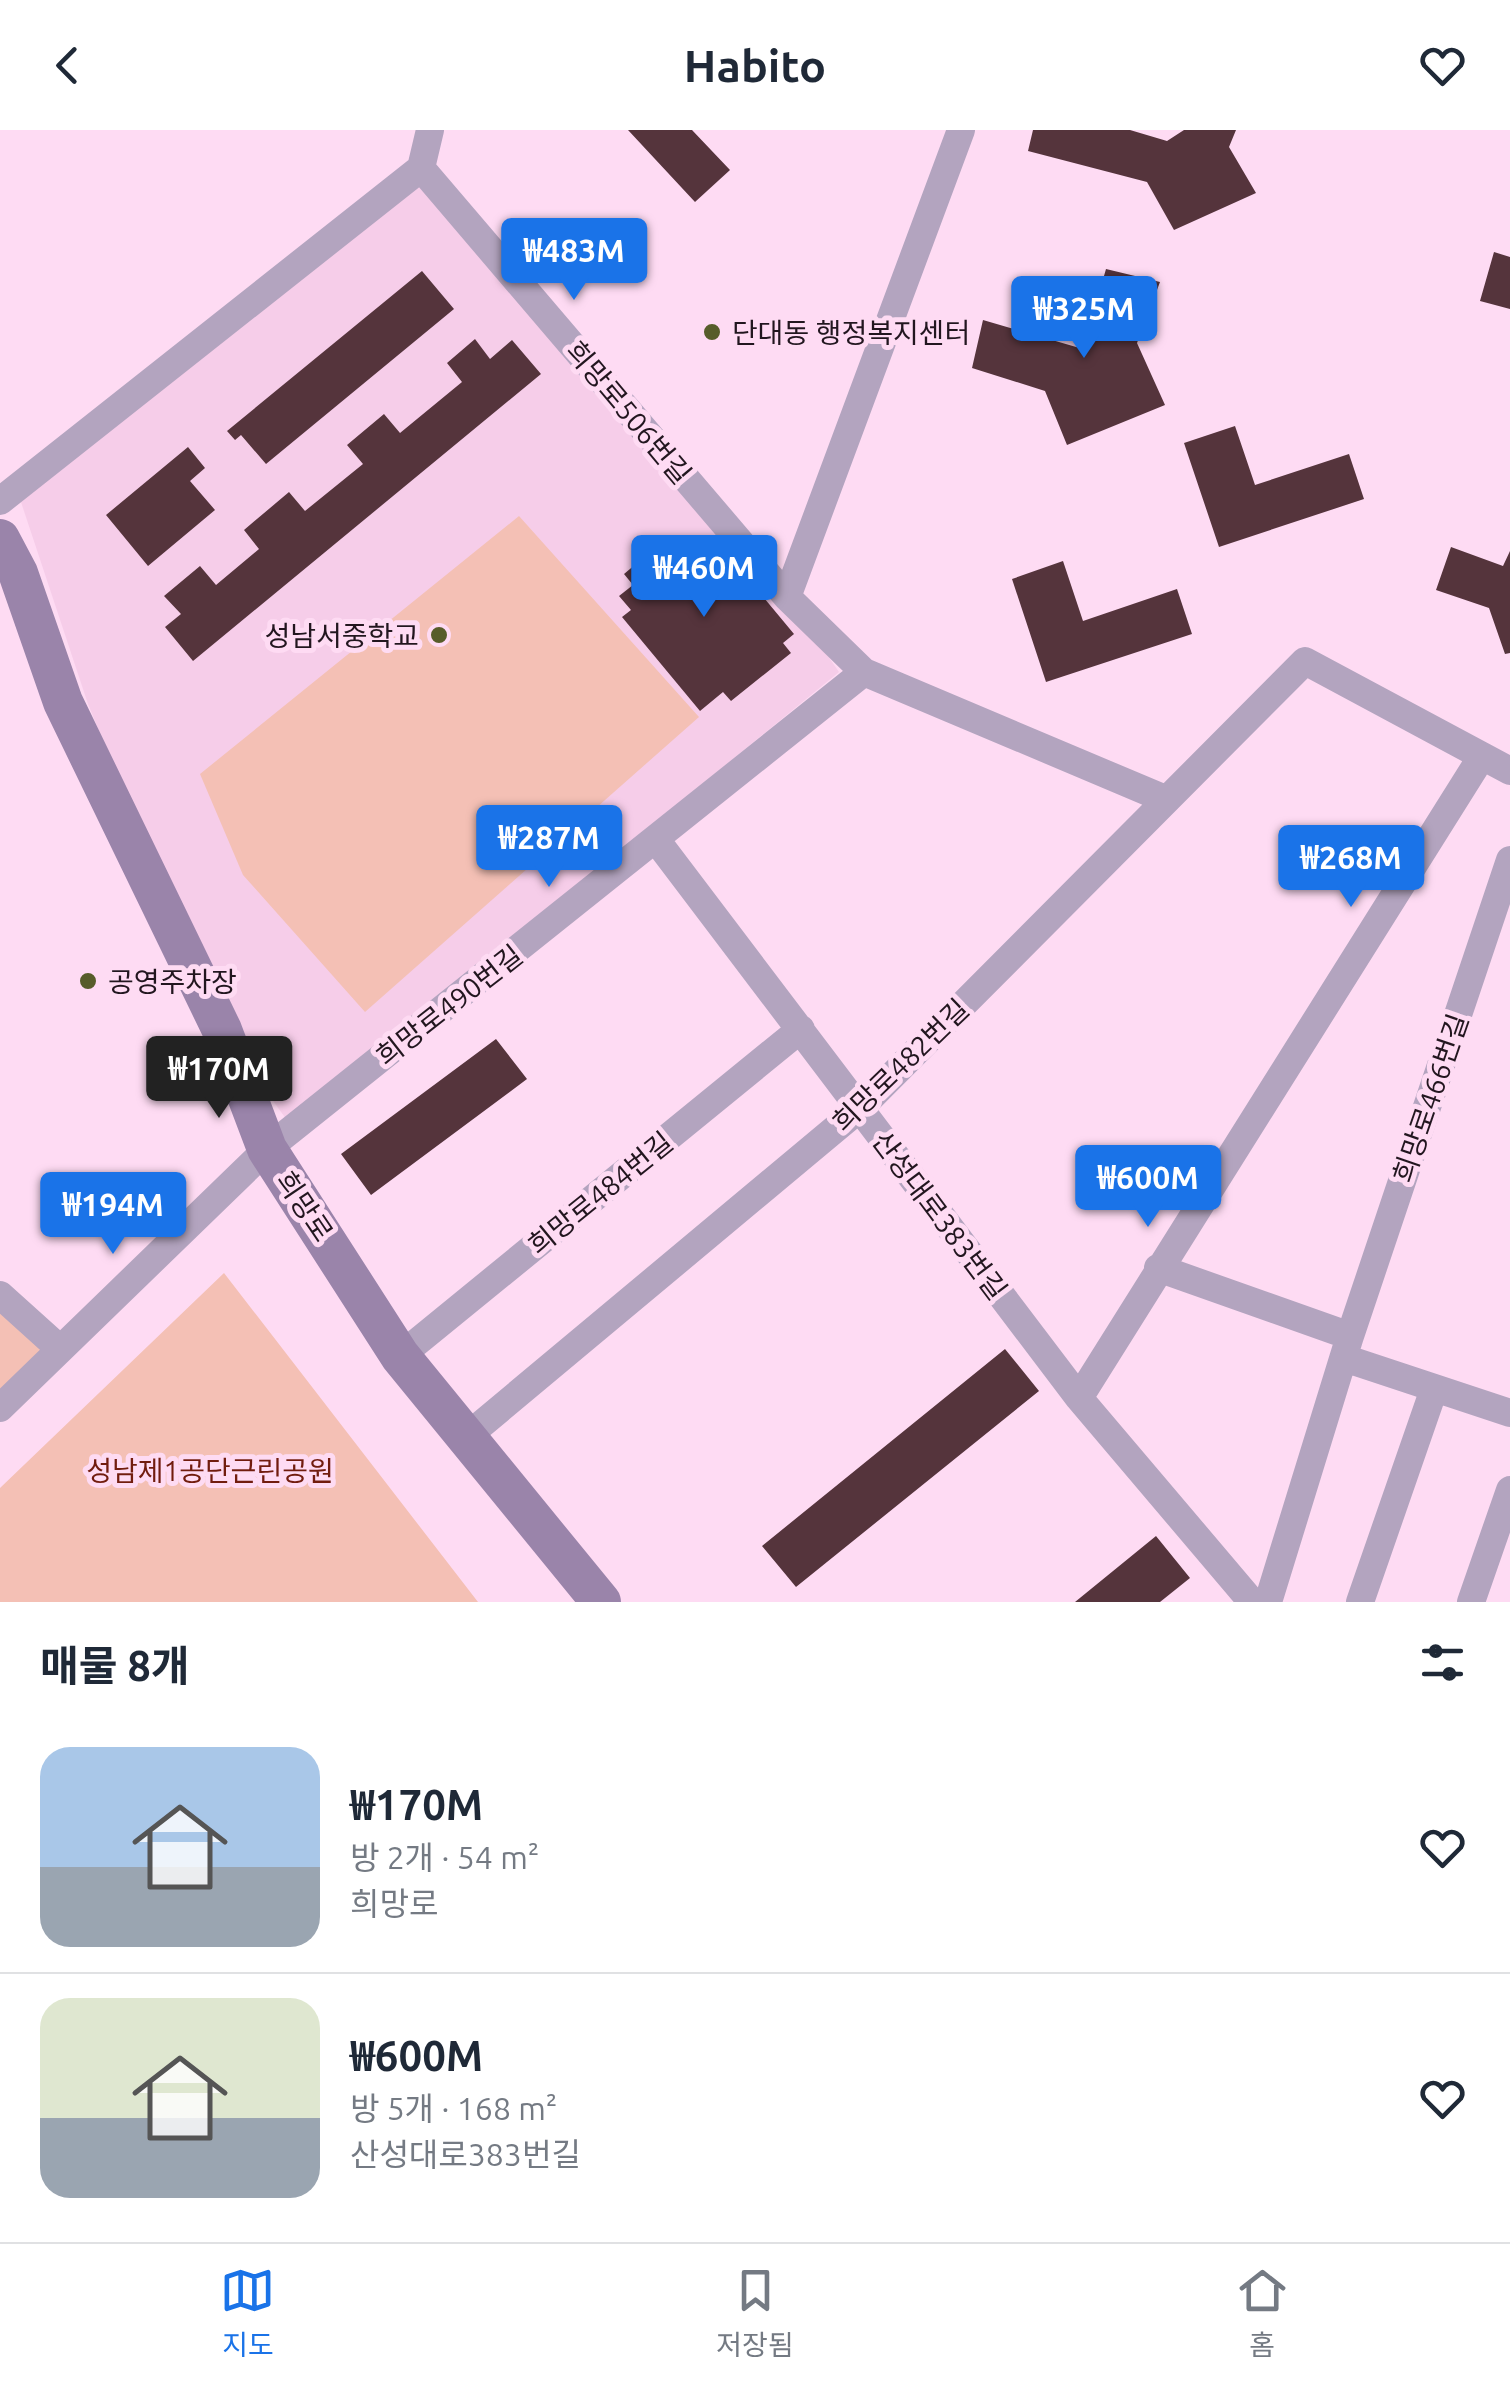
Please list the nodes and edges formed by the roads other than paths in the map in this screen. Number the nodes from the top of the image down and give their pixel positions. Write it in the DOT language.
graph roads {
  1 [pos="430,130"];
  2 [pos="961,130"];
  3 [pos="421,168"];
  4 [pos="0,501"];
  5 [pos="0,539"];
  6 [pos="786,597"];
  7 [pos="864,672"];
  8 [pos="1482,756"];
  9 [pos="1510,771"];
  10 [pos="1165,799"];
  11 [pos="656,841"];
  12 [pos="1510,860"];
  13 [pos="801,1029"];
  14 [pos="859,1108"];
  15 [pos="267,1149"];
  16 [pos="1158,1268"];
  17 [pos="0,1295"];
  18 [pos="1347,1347"];
  19 [pos="60,1348"];
  20 [pos="400,1356"];
  21 [pos="1434,1389"];
  22 [pos="1079,1398"];
  23 [pos="0,1408"];
  24 [pos="1510,1414"];
  25 [pos="465,1438"];
  26 [pos="1510,1490"];
  27 [pos="601,1602"];
  28 [pos="1252,1602"];
  29 [pos="1268,1602"];
  30 [pos="1360,1602"];
  31 [pos="1471,1602"];
  1 -- 3 [label="street"];
  2 -- 6 [label="street"];
  3 -- 4 [label="street"];
  3 -- 6 [label="street, 희망로506번길"];
  5 -- 15 [label="main road, 희망로"];
  6 -- 7 [label="street, 희망로506번길"];
  7 -- 10 [label="street, 희망로506번길"];
  7 -- 11 [label="street, 희망로490번길"];
  8 -- 9 [label="street"];
  8 -- 10 [label="street, 희망로482번길"];
  8 -- 16 [label="street"];
  10 -- 14 [label="street, 희망로482번길"];
  11 -- 13 [label="street, 산성대로383번길"];
  11 -- 15 [label="street, 희망로490번길"];
  12 -- 18 [label="street, 희망로466번길"];
  13 -- 14 [label="street, 산성대로383번길"];
  13 -- 20 [label="street, 희망로484번길"];
  14 -- 22 [label="street, 산성대로383번길"];
  14 -- 25 [label="street, 희망로482번길"];
  15 -- 19 [label="street, 희망로490번길"];
  15 -- 20 [label="main road, 희망로"];
  16 -- 18 [label="street"];
  16 -- 22 [label="street"];
  17 -- 19 [label="street"];
  18 -- 21 [label="street"];
  18 -- 29 [label="street, 희망로466번길"];
  19 -- 23 [label="street, 희망로490번길"];
  20 -- 25 [label="main road, 희망로"];
  21 -- 24 [label="street"];
  21 -- 30 [label="street"];
  22 -- 28 [label="street, 산성대로383번길"];
  25 -- 27 [label="main road, 희망로"];
  26 -- 31 [label="street"];
}
